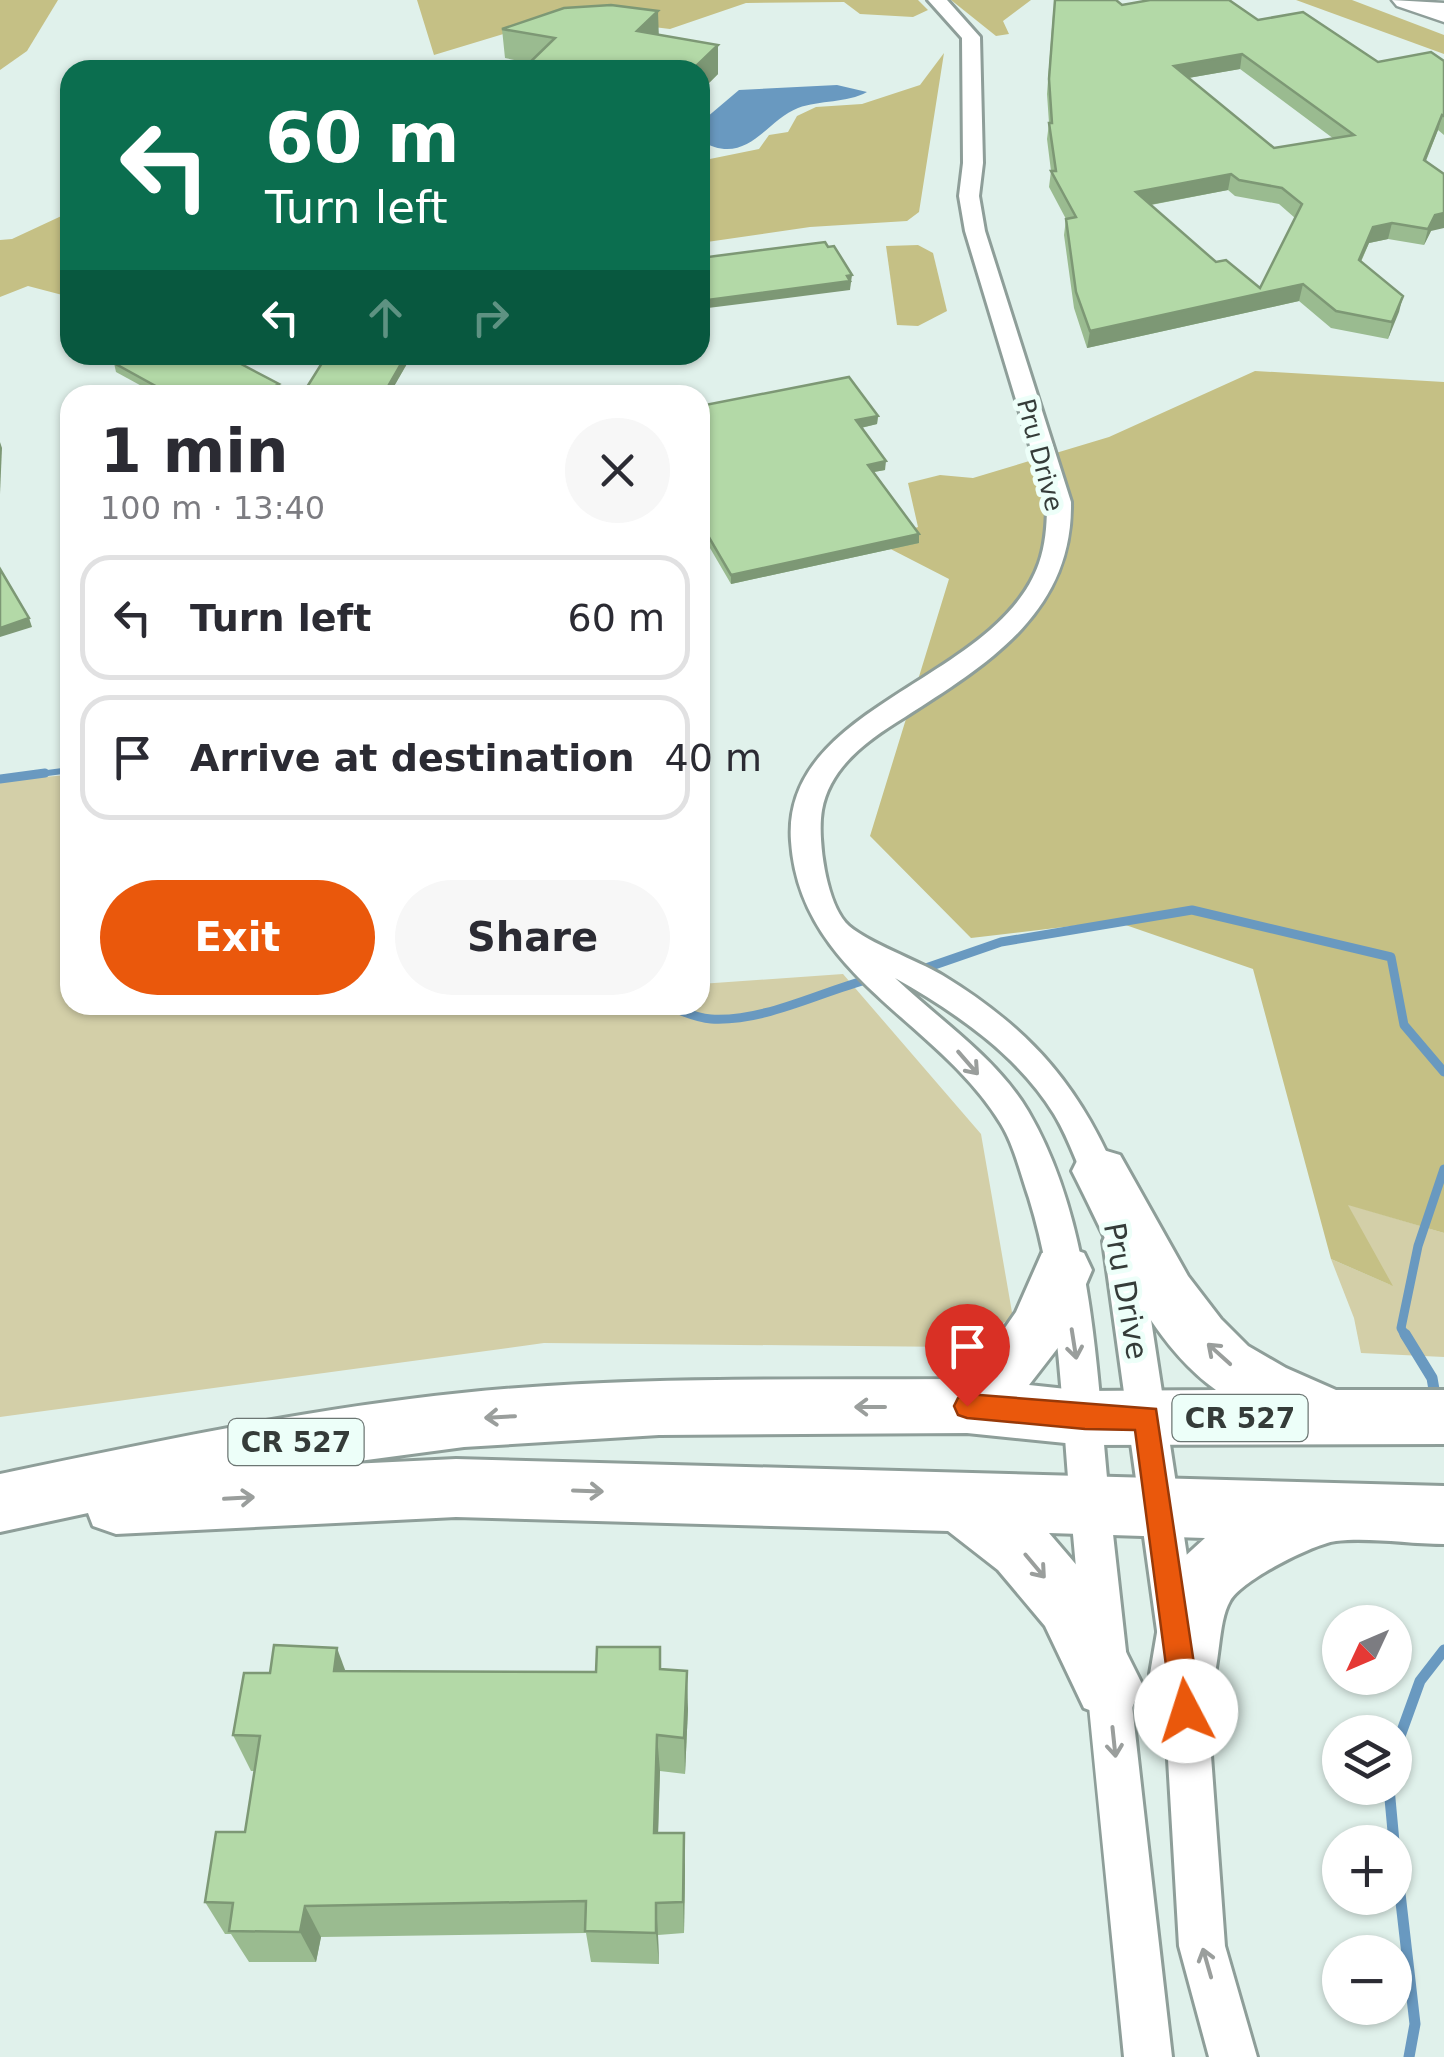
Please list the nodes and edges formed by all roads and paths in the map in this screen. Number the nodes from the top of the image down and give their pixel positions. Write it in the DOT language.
graph roads {
  1 [pos="937,0"];
  2 [pos="1408,0"];
  3 [pos="1444,13"];
  4 [pos="908,988"];
  5 [pos="1100,1171"];
  6 [pos="1063,1270"];
  7 [pos="967,1406"];
  8 [pos="1431,1417"];
  9 [pos="1085,1418"];
  10 [pos="1147,1418"];
  11 [pos="1334,1418"];
  12 [pos="962,1502"];
  13 [pos="1090,1506"];
  14 [pos="0,1507"];
  15 [pos="1157,1508"];
  16 [pos="1329,1512"];
  17 [pos="1441,1515"];
  18 [pos="1184,1674"];
  19 [pos="1108,1684"];
  20 [pos="1148,2057"];
  21 [pos="1233,2057"];
  1 -- 4 [label="street, Pru Drive"];
  2 -- 3 [label="highway"];
  4 -- 5 [label="street, Pru Drive"];
  4 -- 6 [label="street, Pru Drive, one-way"];
  5 -- 10 [label="street, Pru Drive"];
  11 -- 5 [label="main road, one-way"];
  6 -- 7 [label="main road"];
  6 -- 9 [label="street, Pru Drive, one-way"];
  7 -- 9 [label="main road, CR 527"];
  7 -- 14 [label="main road, CR 527, one-way"];
  8 -- 11 [label="main road, CR 527"];
  9 -- 10 [label="main road, CR 527"];
  9 -- 13 [label="street, Pru Drive"];
  10 -- 11 [label="main road, CR 527"];
  10 -- 15 [label="street, Pru Drive"];
  12 -- 13 [label="main road, CR 527"];
  14 -- 12 [label="main road, CR 527, one-way"];
  12 -- 19 [label="main road, one-way"];
  13 -- 15 [label="main road, CR 527"];
  13 -- 19 [label="street, Pru Drive"];
  15 -- 16 [label="main road, CR 527"];
  15 -- 18 [label="street, Pru Drive"];
  16 -- 17 [label="main road, CR 527"];
  16 -- 18 [label="main road"];
  21 -- 18 [label="street, Pru Drive, one-way"];
  19 -- 20 [label="street, Pru Drive, one-way"];
}
